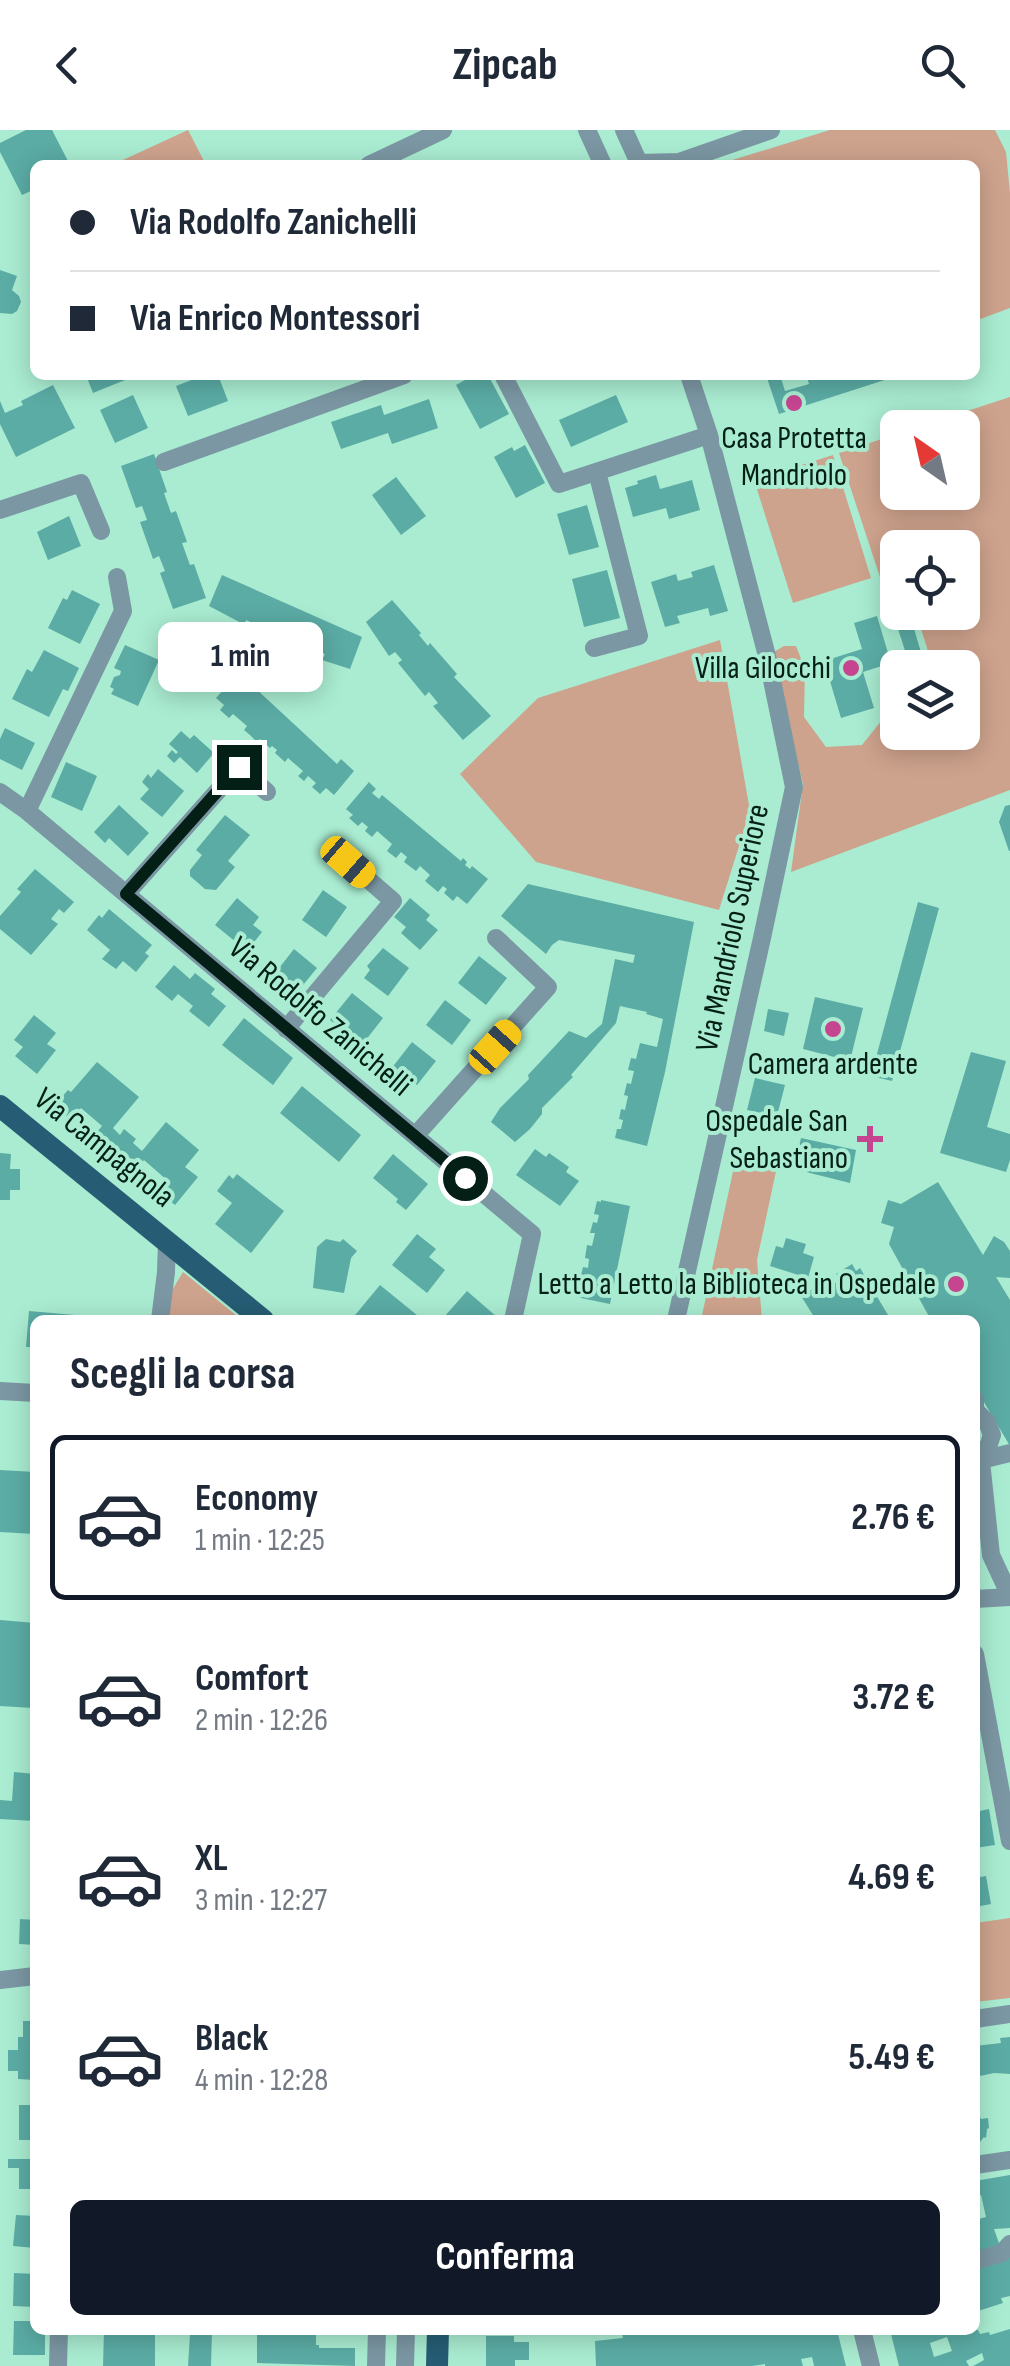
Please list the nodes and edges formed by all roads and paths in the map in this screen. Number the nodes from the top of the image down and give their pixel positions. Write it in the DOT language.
graph roads {
  1 [pos="444,130"];
  2 [pos="588,130"];
  3 [pos="624,130"];
  4 [pos="772,130"];
  5 [pos="381,160"];
  6 [pos="601,160"];
  7 [pos="638,160"];
  8 [pos="686,160"];
  9 [pos="390,380"];
  10 [pos="506,380"];
  11 [pos="692,380"];
  12 [pos="709,435"];
  13 [pos="164,462"];
  14 [pos="597,472"];
  15 [pos="0,510"];
  16 [pos="101,531"];
  17 [pos="117,577"];
  18 [pos="594,648"];
  19 [pos="0,792"];
  20 [pos="267,792"];
  21 [pos="27,811"];
  22 [pos="348,862"];
  23 [pos="126,894"];
  24 [pos="496,938"];
  25 [pos="286,1028"];
  26 [pos="3,1110"];
  27 [pos="415,1136"];
  28 [pos="176,1248"];
  29 [pos="161,1315"];
  30 [pos="257,1315"];
  31 [pos="514,1315"];
  32 [pos="677,1315"];
  33 [pos="0,1390"];
  34 [pos="30,1392"];
  35 [pos="980,1415"];
  36 [pos="980,1454"];
  37 [pos="1010,1454"];
  38 [pos="980,1455"];
  39 [pos="980,1463"];
  40 [pos="1010,1597"];
  41 [pos="980,1599"];
  42 [pos="980,1681"];
  43 [pos="1010,1841"];
  44 [pos="30,1977"];
  45 [pos="0,1980"];
  46 [pos="1010,2014"];
  47 [pos="980,2018"];
  48 [pos="1010,2160"];
  49 [pos="980,2164"];
  50 [pos="1010,2244"];
  51 [pos="980,2260"];
  52 [pos="59,2335"];
  53 [pos="377,2335"];
  54 [pos="406,2335"];
  55 [pos="438,2335"];
  56 [pos="863,2335"];
  57 [pos="58,2366"];
  58 [pos="376,2366"];
  59 [pos="405,2366"];
  60 [pos="437,2366"];
  61 [pos="871,2366"];
  1 -- 5 [label="street"];
  2 -- 6 [label="street"];
  3 -- 7 [label="street"];
  4 -- 8 [label="street"];
  9 -- 13 [label="street"];
  10 -- 14 [label="street"];
  11 -- 12 [label="street, Via Mandriolo Superiore"];
  12 -- 14 [label="street"];
  12 -- 32 [label="street, Via Mandriolo Superiore"];
  14 -- 18 [label="street"];
  15 -- 16 [label="street"];
  17 -- 21 [label="street"];
  19 -- 21 [label="street, Via Rodolfo Zanichelli"];
  20 -- 23 [label="street"];
  21 -- 23 [label="street, Via Rodolfo Zanichelli"];
  22 -- 25 [label="street"];
  23 -- 25 [label="street, Via Rodolfo Zanichelli"];
  24 -- 27 [label="street"];
  25 -- 27 [label="street, Via Rodolfo Zanichelli"];
  26 -- 28 [label="main road, Via Campagnola"];
  27 -- 31 [label="street, Via Rodolfo Zanichelli"];
  28 -- 29 [label="street, Via Campagnola"];
  28 -- 30 [label="main road, Via Campagnola"];
  33 -- 34 [label="street"];
  35 -- 36 [label="street"];
  37 -- 38 [label="street"];
  39 -- 40 [label="street"];
  40 -- 41 [label="street"];
  42 -- 43 [label="street"];
  44 -- 45 [label="street"];
  46 -- 47 [label="street"];
  48 -- 49 [label="street"];
  50 -- 51 [label="street"];
  52 -- 57 [label="street"];
  53 -- 58 [label="street"];
  54 -- 59 [label="street"];
  55 -- 60 [label="main road"];
  56 -- 61 [label="street"];
}
